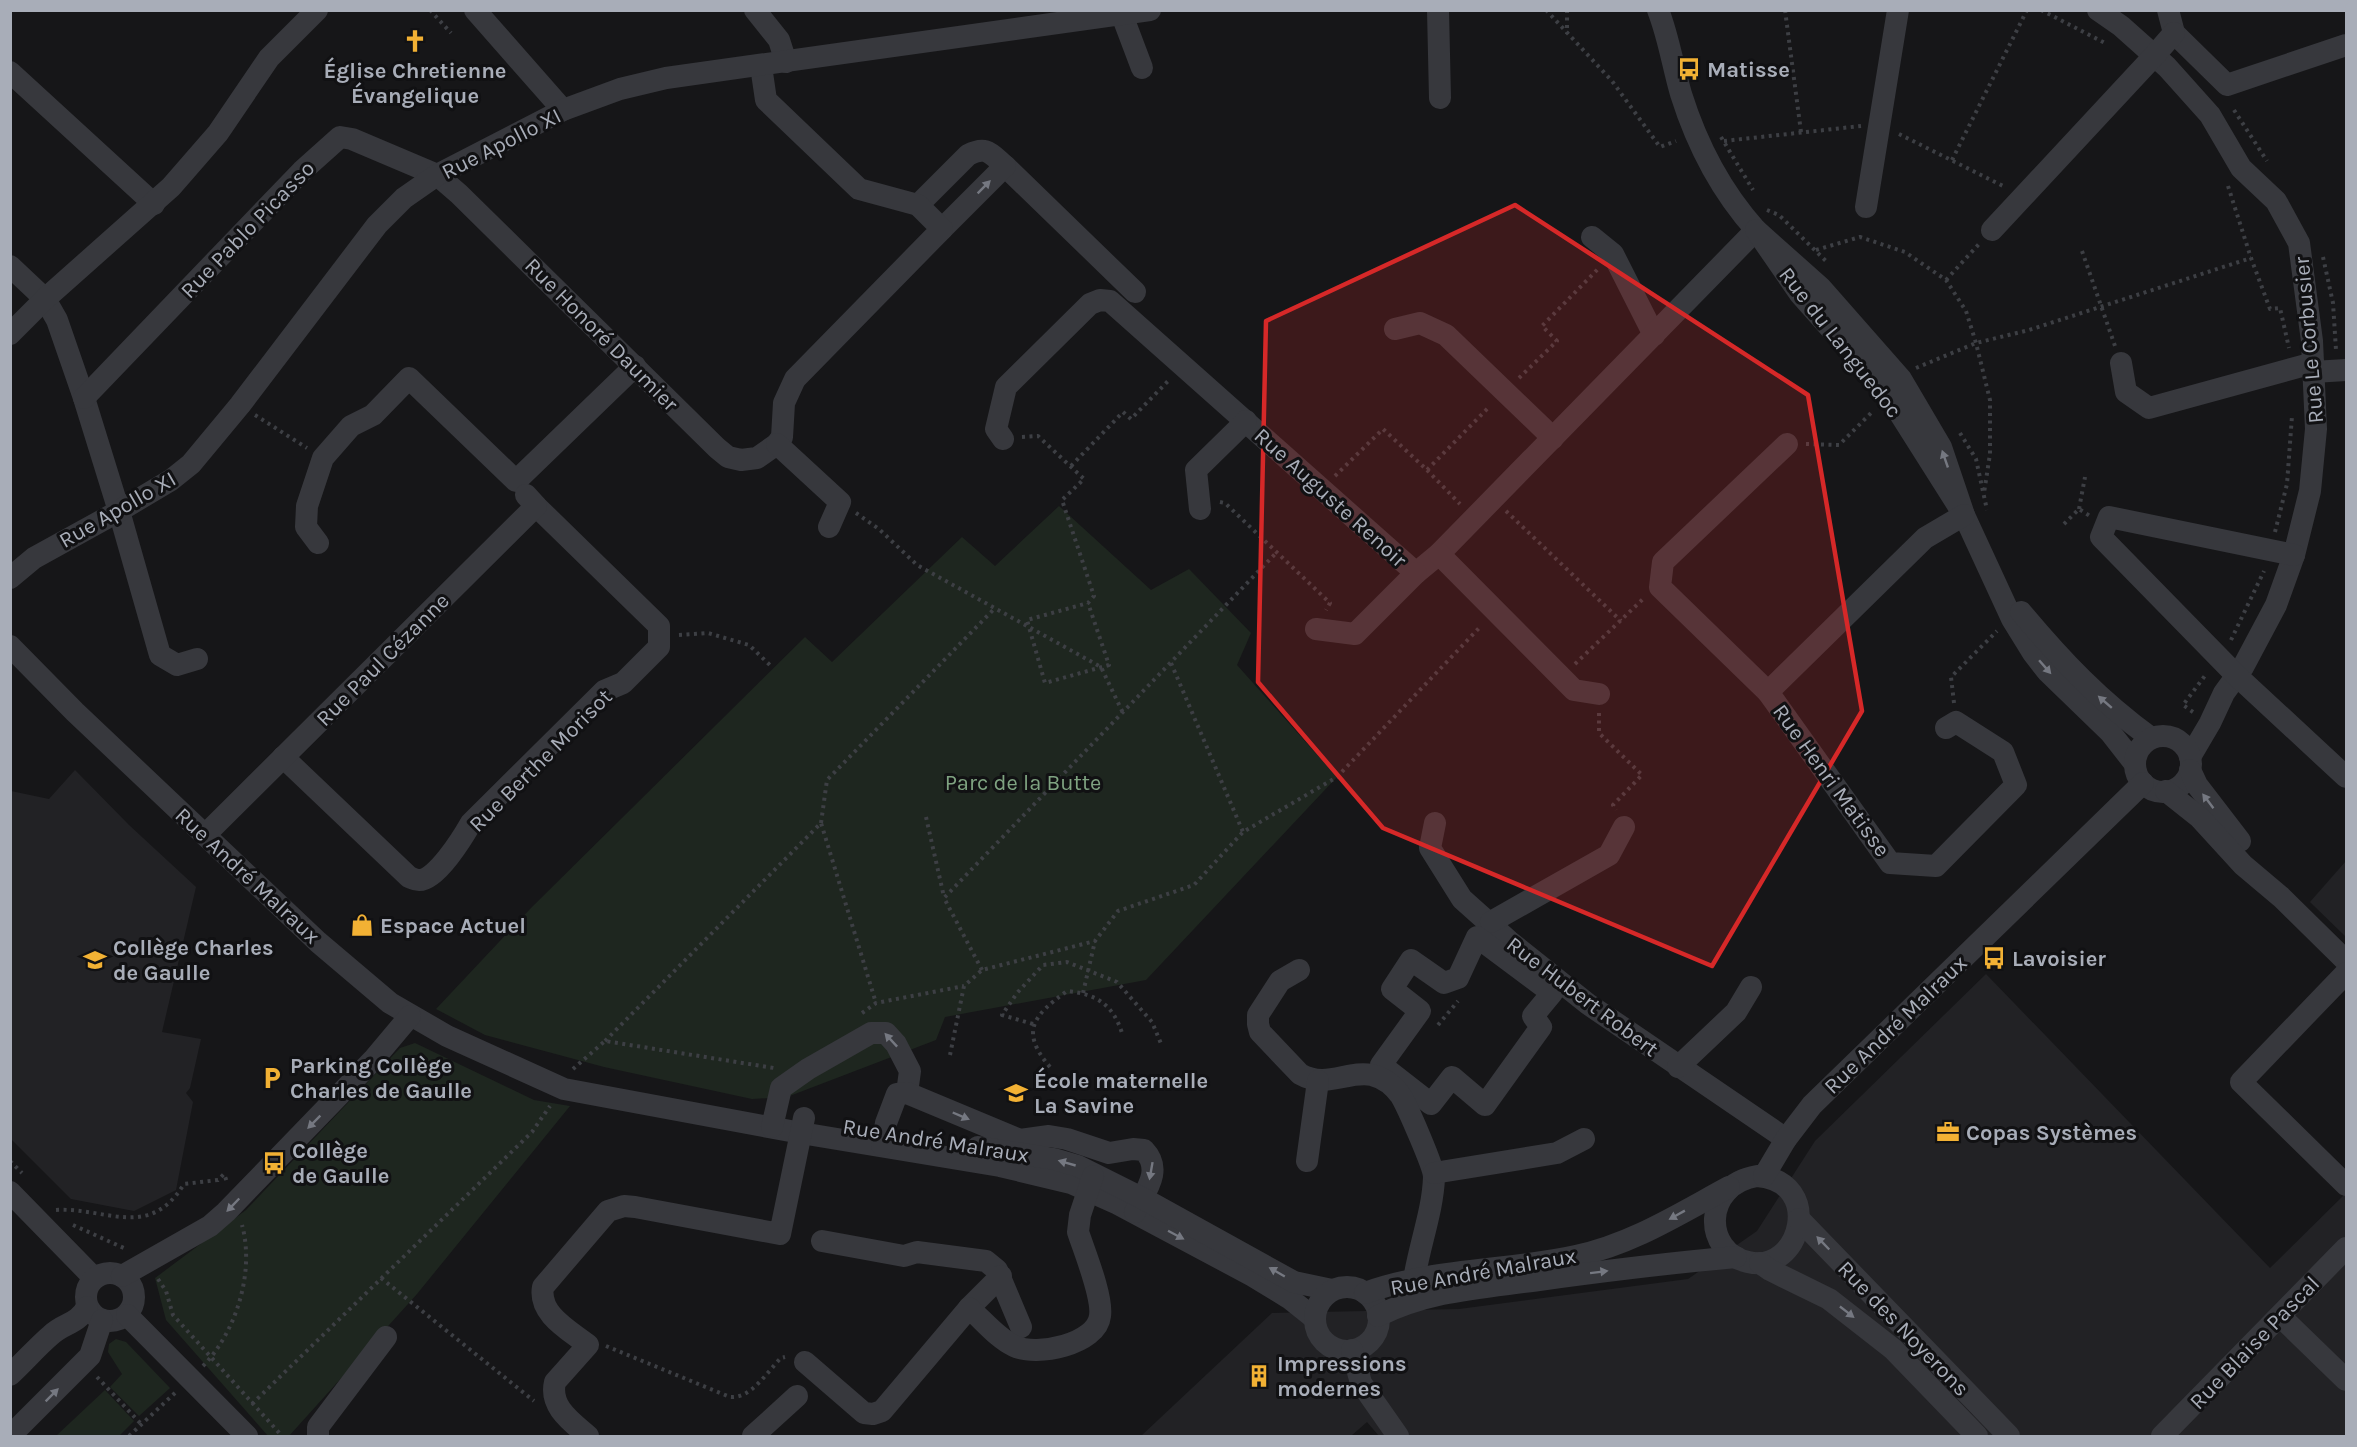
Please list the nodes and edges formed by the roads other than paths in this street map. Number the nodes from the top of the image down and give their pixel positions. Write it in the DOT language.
graph roads {
  1 [pos="317,10"];
  2 [pos="475,10"];
  3 [pos="755,10"];
  4 [pos="1150,10"];
  5 [pos="1438,10"];
  6 [pos="1898,10"];
  7 [pos="2098,10"];
  8 [pos="2168,10"];
  9 [pos="1122,15"];
  10 [pos="1663,17"];
  11 [pos="2174,33"];
  12 [pos="2346,45"];
  13 [pos="2154,56"];
  14 [pos="786,62"];
  15 [pos="761,66"];
  16 [pos="1142,68"];
  17 [pos="10,72"];
  18 [pos="1440,98"];
  19 [pos="563,110"];
  20 [pos="1005,166"];
  21 [pos="437,175"];
  22 [pos="154,204"];
  23 [pos="918,205"];
  24 [pos="1866,207"];
  25 [pos="942,229"];
  26 [pos="1756,230"];
  27 [pos="1992,230"];
  28 [pos="1592,237"];
  29 [pos="10,266"];
  30 [pos="1135,292"];
  31 [pos="45,299"];
  32 [pos="1395,329"];
  33 [pos="10,334"];
  34 [pos="1654,335"];
  35 [pos="2121,363"];
  36 [pos="635,366"];
  37 [pos="2313,368"];
  38 [pos="2346,370"];
  39 [pos="84,398"];
  40 [pos="1246,422"];
  41 [pos="1553,438"];
  42 [pos="1003,439"];
  43 [pos="777,444"];
  44 [pos="1787,444"];
  45 [pos="516,481"];
  46 [pos="1200,504"];
  47 [pos="536,506"];
  48 [pos="119,511"];
  49 [pos="1964,515"];
  50 [pos="829,527"];
  51 [pos="318,543"];
  52 [pos="1439,554"];
  53 [pos="2295,555"];
  54 [pos="1416,573"];
  55 [pos="10,578"];
  56 [pos="1996,580"];
  57 [pos="1316,629"];
  58 [pos="10,646"];
  59 [pos="197,659"];
  60 [pos="2230,684"];
  61 [pos="1768,692"];
  62 [pos="1599,694"];
  63 [pos="1951,725"];
  64 [pos="2162,738"];
  65 [pos="283,757"];
  66 [pos="2190,764"];
  67 [pos="2139,774"];
  68 [pos="2346,777"];
  69 [pos="2166,791"];
  70 [pos="1435,823"];
  71 [pos="1624,826"];
  72 [pos="205,835"];
  73 [pos="2281,897"];
  74 [pos="1491,922"];
  75 [pos="2346,961"];
  76 [pos="1299,970"];
  77 [pos="2346,973"];
  78 [pos="1751,987"];
  79 [pos="410,1016"];
  80 [pos="1541,1027"];
  81 [pos="513,1066"];
  82 [pos="1678,1067"];
  83 [pos="1318,1081"];
  84 [pos="907,1093"];
  85 [pos="773,1120"];
  86 [pos="803,1126"];
  87 [pos="1584,1138"];
  88 [pos="1786,1138"];
  89 [pos="883,1139"];
  90 [pos="1307,1161"];
  91 [pos="1434,1173"];
  92 [pos="1764,1176"];
  93 [pos="1091,1182"];
  94 [pos="18,1185"];
  95 [pos="2346,1185"];
  96 [pos="1729,1187"];
  97 [pos="1138,1205"];
  98 [pos="1800,1219"];
  99 [pos="822,1241"];
  100 [pos="2346,1248"];
  101 [pos="1736,1257"];
  102 [pos="1760,1263"];
  103 [pos="122,1276"];
  104 [pos="1000,1276"];
  105 [pos="94,1278"];
  106 [pos="1414,1280"];
  107 [pos="1332,1290"];
  108 [pos="1365,1293"];
  109 [pos="969,1308"];
  110 [pos="94,1314"];
  111 [pos="127,1315"];
  112 [pos="1378,1316"];
  113 [pos="2280,1316"];
  114 [pos="1314,1318"];
  115 [pos="1021,1327"];
  116 [pos="386,1337"];
  117 [pos="1353,1350"];
  118 [pos="805,1362"];
  119 [pos="10,1375"];
  120 [pos="2346,1380"];
  121 [pos="797,1396"];
  122 [pos="10,1436"];
  123 [pos="247,1437"];
  124 [pos="318,1437"];
  125 [pos="588,1437"];
  126 [pos="753,1437"];
  127 [pos="1398,1437"];
  128 [pos="1977,1437"];
  129 [pos="2009,1437"];
  130 [pos="2162,1437"];
  1 -- 22 [label="street"];
  2 -- 19 [label="street"];
  3 -- 14 [label="street"];
  4 -- 9 [label="street, Rue Apollo XI"];
  5 -- 18 [label="street"];
  6 -- 24 [label="street"];
  7 -- 13 [label="street, Rue Le Corbusier"];
  8 -- 11 [label="street"];
  9 -- 14 [label="street, Rue Apollo XI"];
  9 -- 16 [label="street"];
  10 -- 26 [label="street, Rue du Languedoc"];
  11 -- 12 [label="street"];
  11 -- 13 [label="street"];
  13 -- 27 [label="street"];
  13 -- 37 [label="street, Rue Le Corbusier"];
  14 -- 15 [label="street, Rue Apollo XI"];
  15 -- 19 [label="street, Rue Apollo XI"];
  15 -- 23 [label="street"];
  17 -- 22 [label="street"];
  19 -- 21 [label="street, Rue Apollo XI"];
  20 -- 23 [label="street"];
  25 -- 20 [label="street, one-way"];
  20 -- 30 [label="street"];
  21 -- 36 [label="street, Rue Honoré Daumier"];
  21 -- 39 [label="street, Rue Pablo Picasso"];
  21 -- 48 [label="street, Rue Apollo XI"];
  22 -- 31 [label="street"];
  23 -- 25 [label="street"];
  25 -- 43 [label="street"];
  26 -- 34 [label="street, Rue Auguste Renoir"];
  26 -- 49 [label="street, Rue du Languedoc"];
  28 -- 34 [label="street"];
  29 -- 31 [label="street"];
  31 -- 33 [label="street"];
  31 -- 39 [label="street"];
  32 -- 41 [label="street"];
  34 -- 41 [label="street, Rue Auguste Renoir"];
  35 -- 37 [label="street"];
  36 -- 43 [label="street, Rue Honoré Daumier"];
  36 -- 45 [label="street"];
  37 -- 38 [label="street"];
  37 -- 53 [label="street, Rue Le Corbusier"];
  39 -- 48 [label="street"];
  40 -- 42 [label="street, Rue Auguste Renoir"];
  40 -- 46 [label="street, Rue Auguste Renoir"];
  40 -- 54 [label="street, Rue Auguste Renoir"];
  41 -- 52 [label="street, Rue Auguste Renoir"];
  43 -- 50 [label="street"];
  44 -- 61 [label="street, Rue Henri Matisse"];
  45 -- 47 [label="street"];
  45 -- 51 [label="street"];
  47 -- 65 [label="street, Rue Paul Cézanne"];
  47 -- 65 [label="street, Rue Berthe Morisot"];
  48 -- 55 [label="street, Rue Apollo XI"];
  48 -- 59 [label="street"];
  49 -- 56 [label="street, Rue du Languedoc"];
  49 -- 61 [label="street, Rue Henri Matisse"];
  52 -- 54 [label="street, Rue Auguste Renoir"];
  52 -- 62 [label="street, Rue Auguste Renoir"];
  53 -- 60 [label="street, Rue Le Corbusier"];
  53 -- 60 [label="street"];
  54 -- 57 [label="street, Rue Auguste Renoir"];
  64 -- 56 [label="street, Rue du Languedoc, one-way"];
  56 -- 67 [label="street, Rue du Languedoc, one-way"];
  58 -- 72 [label="street, Rue André Malraux"];
  60 -- 64 [label="street, Rue Le Corbusier"];
  60 -- 66 [label="street, Rue Le Corbusier"];
  60 -- 68 [label="street"];
  61 -- 63 [label="street, Rue Henri Matisse"];
  64 -- 66 [label="street"];
  64 -- 67 [label="street"];
  65 -- 72 [label="street, Rue Paul Cézanne"];
  66 -- 69 [label="street"];
  73 -- 66 [label="street, one-way"];
  67 -- 69 [label="street"];
  67 -- 88 [label="street, Rue André Malraux"];
  69 -- 73 [label="street"];
  70 -- 74 [label="street, Rue Hubert Robert"];
  71 -- 74 [label="street, Rue Hubert Robert"];
  72 -- 79 [label="street, Rue André Malraux"];
  73 -- 75 [label="street"];
  74 -- 82 [label="street, Rue Hubert Robert"];
  76 -- 83 [label="street"];
  77 -- 95 [label="street"];
  78 -- 82 [label="street, Rue Hubert Robert"];
  79 -- 81 [label="street, Rue André Malraux"];
  79 -- 103 [label="street, one-way"];
  80 -- 80 [label="street"];
  81 -- 85 [label="street, Rue André Malraux"];
  81 -- 85 [label="street, Rue André Malraux"];
  82 -- 88 [label="street, Rue Hubert Robert"];
  83 -- 90 [label="street"];
  83 -- 91 [label="street"];
  84 -- 85 [label="street, one-way"];
  84 -- 89 [label="street"];
  84 -- 97 [label="street, one-way"];
  85 -- 86 [label="street, Rue André Malraux"];
  86 -- 89 [label="street, Rue André Malraux"];
  86 -- 125 [label="street"];
  87 -- 91 [label="street"];
  88 -- 92 [label="street, Rue André Malraux"];
  89 -- 93 [label="street, Rue André Malraux"];
  91 -- 106 [label="street"];
  92 -- 96 [label="street"];
  92 -- 98 [label="street"];
  93 -- 97 [label="street, Rue André Malraux"];
  93 -- 109 [label="street"];
  94 -- 105 [label="street"];
  96 -- 101 [label="street"];
  96 -- 106 [label="street, Rue André Malraux, one-way"];
  107 -- 97 [label="street, Rue André Malraux, one-way"];
  97 -- 114 [label="street, Rue André Malraux, one-way"];
  98 -- 102 [label="street"];
  129 -- 98 [label="street, Rue des Noyerons, one-way"];
  99 -- 104 [label="street"];
  100 -- 113 [label="street, Rue Blaise Pascal"];
  101 -- 102 [label="street"];
  112 -- 101 [label="street, Rue André Malraux, one-way"];
  102 -- 128 [label="street, Rue des Noyerons, one-way"];
  103 -- 105 [label="street"];
  103 -- 111 [label="street"];
  104 -- 109 [label="street"];
  104 -- 115 [label="street"];
  105 -- 110 [label="street"];
  106 -- 108 [label="street, Rue André Malraux"];
  107 -- 108 [label="street"];
  107 -- 114 [label="street"];
  108 -- 112 [label="street"];
  109 -- 118 [label="street"];
  110 -- 111 [label="street"];
  110 -- 119 [label="street"];
  122 -- 110 [label="street, one-way"];
  111 -- 123 [label="street"];
  112 -- 117 [label="street"];
  113 -- 120 [label="street"];
  113 -- 130 [label="street, Rue Blaise Pascal"];
  114 -- 117 [label="street"];
  116 -- 124 [label="street"];
  117 -- 127 [label="street"];
  121 -- 126 [label="street"];
}
